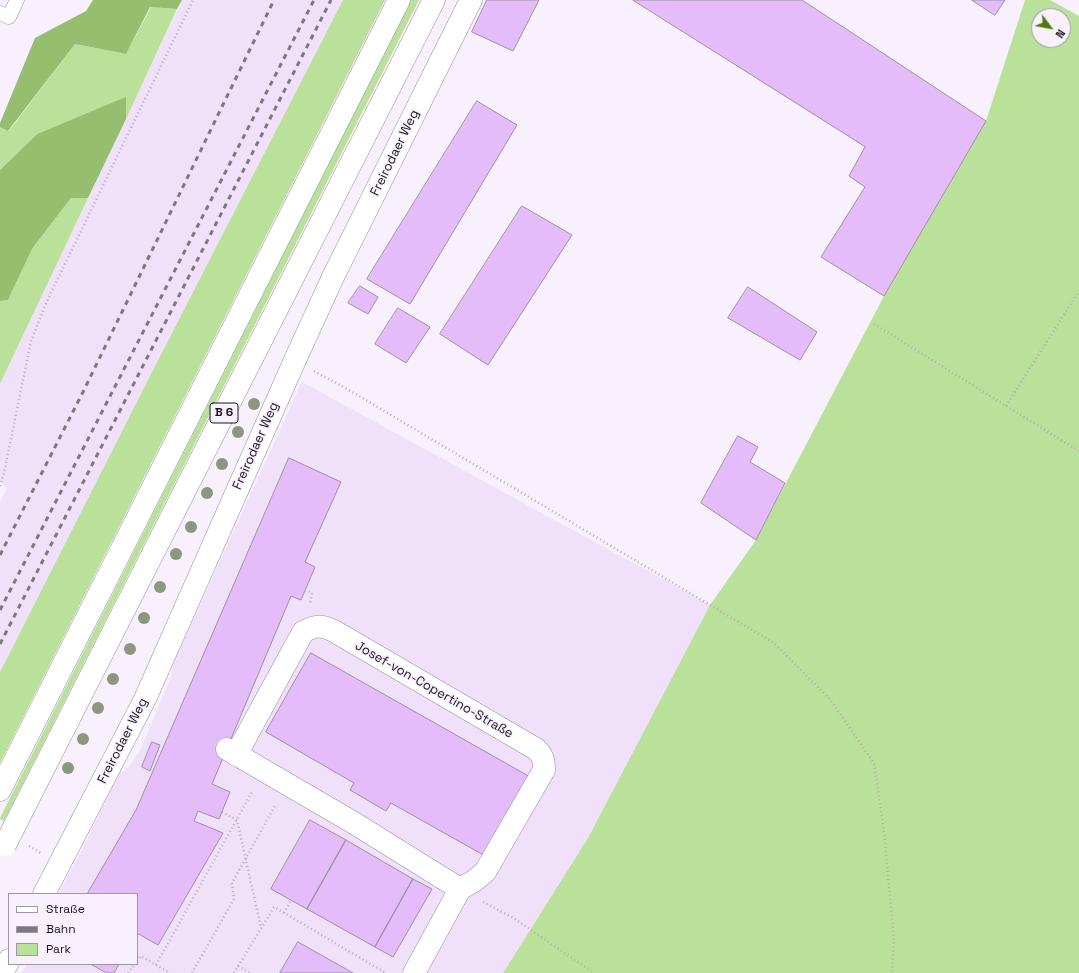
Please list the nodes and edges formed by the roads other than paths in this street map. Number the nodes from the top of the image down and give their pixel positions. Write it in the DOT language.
graph roads {
  1 [pos="17,0"];
  2 [pos="399,0"];
  3 [pos="434,0"];
  4 [pos="471,0"];
  5 [pos="0,13"];
  6 [pos="0,790"];
  7 [pos="6,842"];
  8 [pos="460,889"];
  9 [pos="45,893"];
  10 [pos="8,962"];
  11 [pos="2,973"];
  12 [pos="414,973"];
  1 -- 5 [label="lane"];
  2 -- 6 [label="street, B 6"];
  3 -- 7 [label="street, B 6"];
  4 -- 9 [label="street, Freirodaer Weg"];
  8 -- 8 [label="street, Josef-von-Copertino-Straße"];
  8 -- 12 [label="street, Josef-von-Copertino-Straße"];
  10 -- 11 [label="street"];
}
